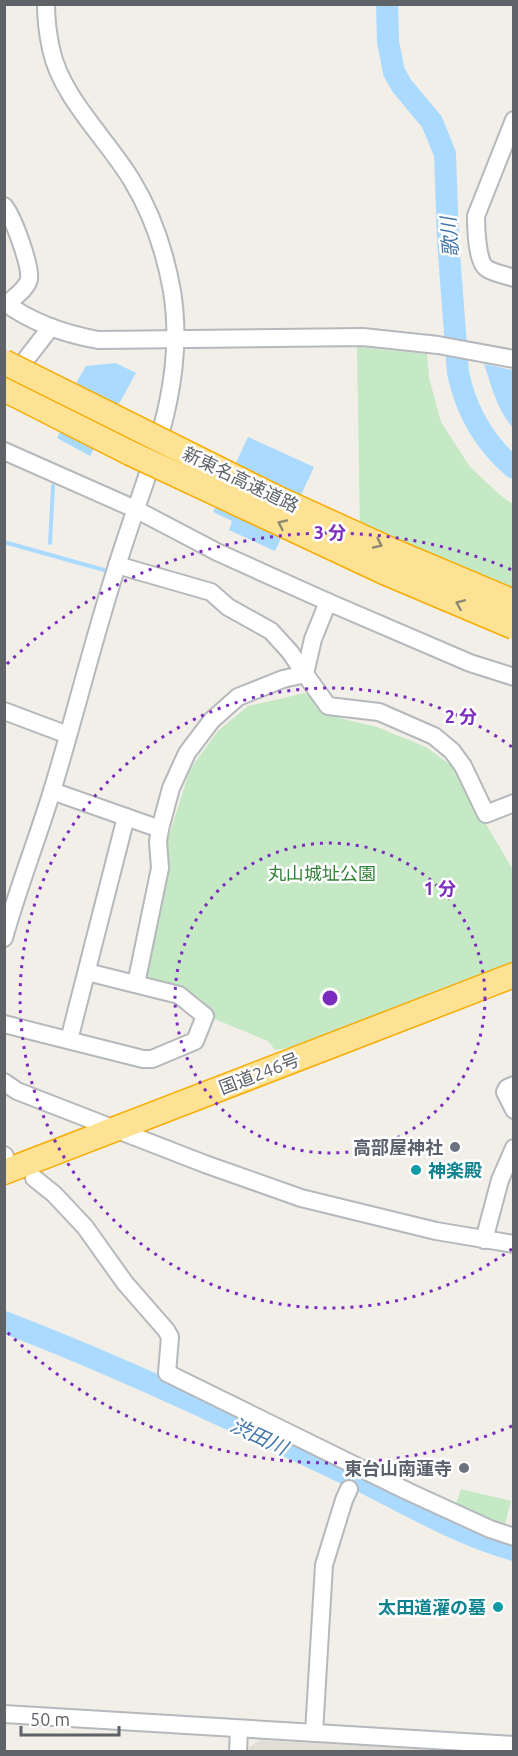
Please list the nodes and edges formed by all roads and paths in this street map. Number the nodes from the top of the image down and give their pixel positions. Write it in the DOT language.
graph roads {
  1 [pos="46,4"];
  2 [pos="513,120"];
  3 [pos="4,206"];
  4 [pos="513,278"];
  5 [pos="5,303"];
  6 [pos="51,327"];
  7 [pos="176,339"];
  8 [pos="4,350"];
  9 [pos="513,359"];
  10 [pos="4,362"];
  11 [pos="4,388"];
  12 [pos="4,398"];
  13 [pos="4,451"];
  14 [pos="130,453"];
  15 [pos="215,467"];
  16 [pos="135,509"];
  17 [pos="117,565"];
  18 [pos="328,602"];
  19 [pos="513,602"];
  20 [pos="513,627"];
  21 [pos="305,674"];
  22 [pos="513,677"];
  23 [pos="4,711"];
  24 [pos="68,735"];
  25 [pos="52,791"];
  26 [pos="513,803"];
  27 [pos="126,817"];
  28 [pos="160,829"];
  29 [pos="4,938"];
  30 [pos="87,972"];
  31 [pos="513,975"];
  32 [pos="135,984"];
  33 [pos="4,1024"];
  34 [pos="69,1040"];
  35 [pos="4,1082"];
  36 [pos="513,1085"];
  37 [pos="513,1110"];
  38 [pos="117,1129"];
  39 [pos="513,1148"];
  40 [pos="5,1161"];
  41 [pos="34,1178"];
  42 [pos="484,1240"];
  43 [pos="513,1244"];
  44 [pos="350,1489"];
  45 [pos="513,1537"];
  46 [pos="4,1714"];
  47 [pos="239,1729"];
  48 [pos="314,1733"];
  49 [pos="513,1745"];
  50 [pos="238,1752"];
  1 -- 7 [label="street"];
  2 -- 4 [label="street"];
  3 -- 5 [label="street"];
  5 -- 6 [label="street"];
  6 -- 7 [label="street"];
  6 -- 11 [label="street"];
  7 -- 9 [label="street"];
  7 -- 16 [label="street"];
  8 -- 15 [label="highway, bridge"];
  10 -- 15 [label="highway, 新東名高速道路, bridge"];
  11 -- 14 [label="highway, 新東名高速道路"];
  12 -- 14 [label="highway"];
  13 -- 16 [label="street"];
  20 -- 14 [label="highway, 新東名高速道路, one-way, bridge"];
  15 -- 19 [label="highway, 新東名高速道路, one-way, bridge"];
  16 -- 17 [label="street"];
  16 -- 18 [label="street"];
  17 -- 21 [label="street"];
  17 -- 24 [label="street"];
  18 -- 21 [label="street"];
  18 -- 22 [label="street"];
  21 -- 26 [label="street"];
  21 -- 28 [label="street"];
  23 -- 24 [label="street"];
  24 -- 25 [label="street"];
  25 -- 27 [label="street"];
  25 -- 29 [label="street"];
  27 -- 28 [label="street"];
  27 -- 30 [label="street"];
  28 -- 32 [label="street"];
  30 -- 32 [label="street"];
  30 -- 34 [label="street"];
  31 -- 38 [label="highway, 国道246号"];
  32 -- 34 [label="street"];
  33 -- 34 [label="street"];
  35 -- 38 [label="street"];
  36 -- 37 [label="street"];
  38 -- 40 [label="highway, 国道246号"];
  38 -- 42 [label="street"];
  39 -- 42 [label="street"];
  41 -- 45 [label="street"];
  42 -- 43 [label="street"];
  44 -- 48 [label="street"];
  46 -- 47 [label="street"];
  47 -- 48 [label="street"];
  47 -- 50 [label="street"];
  48 -- 49 [label="street"];
}
